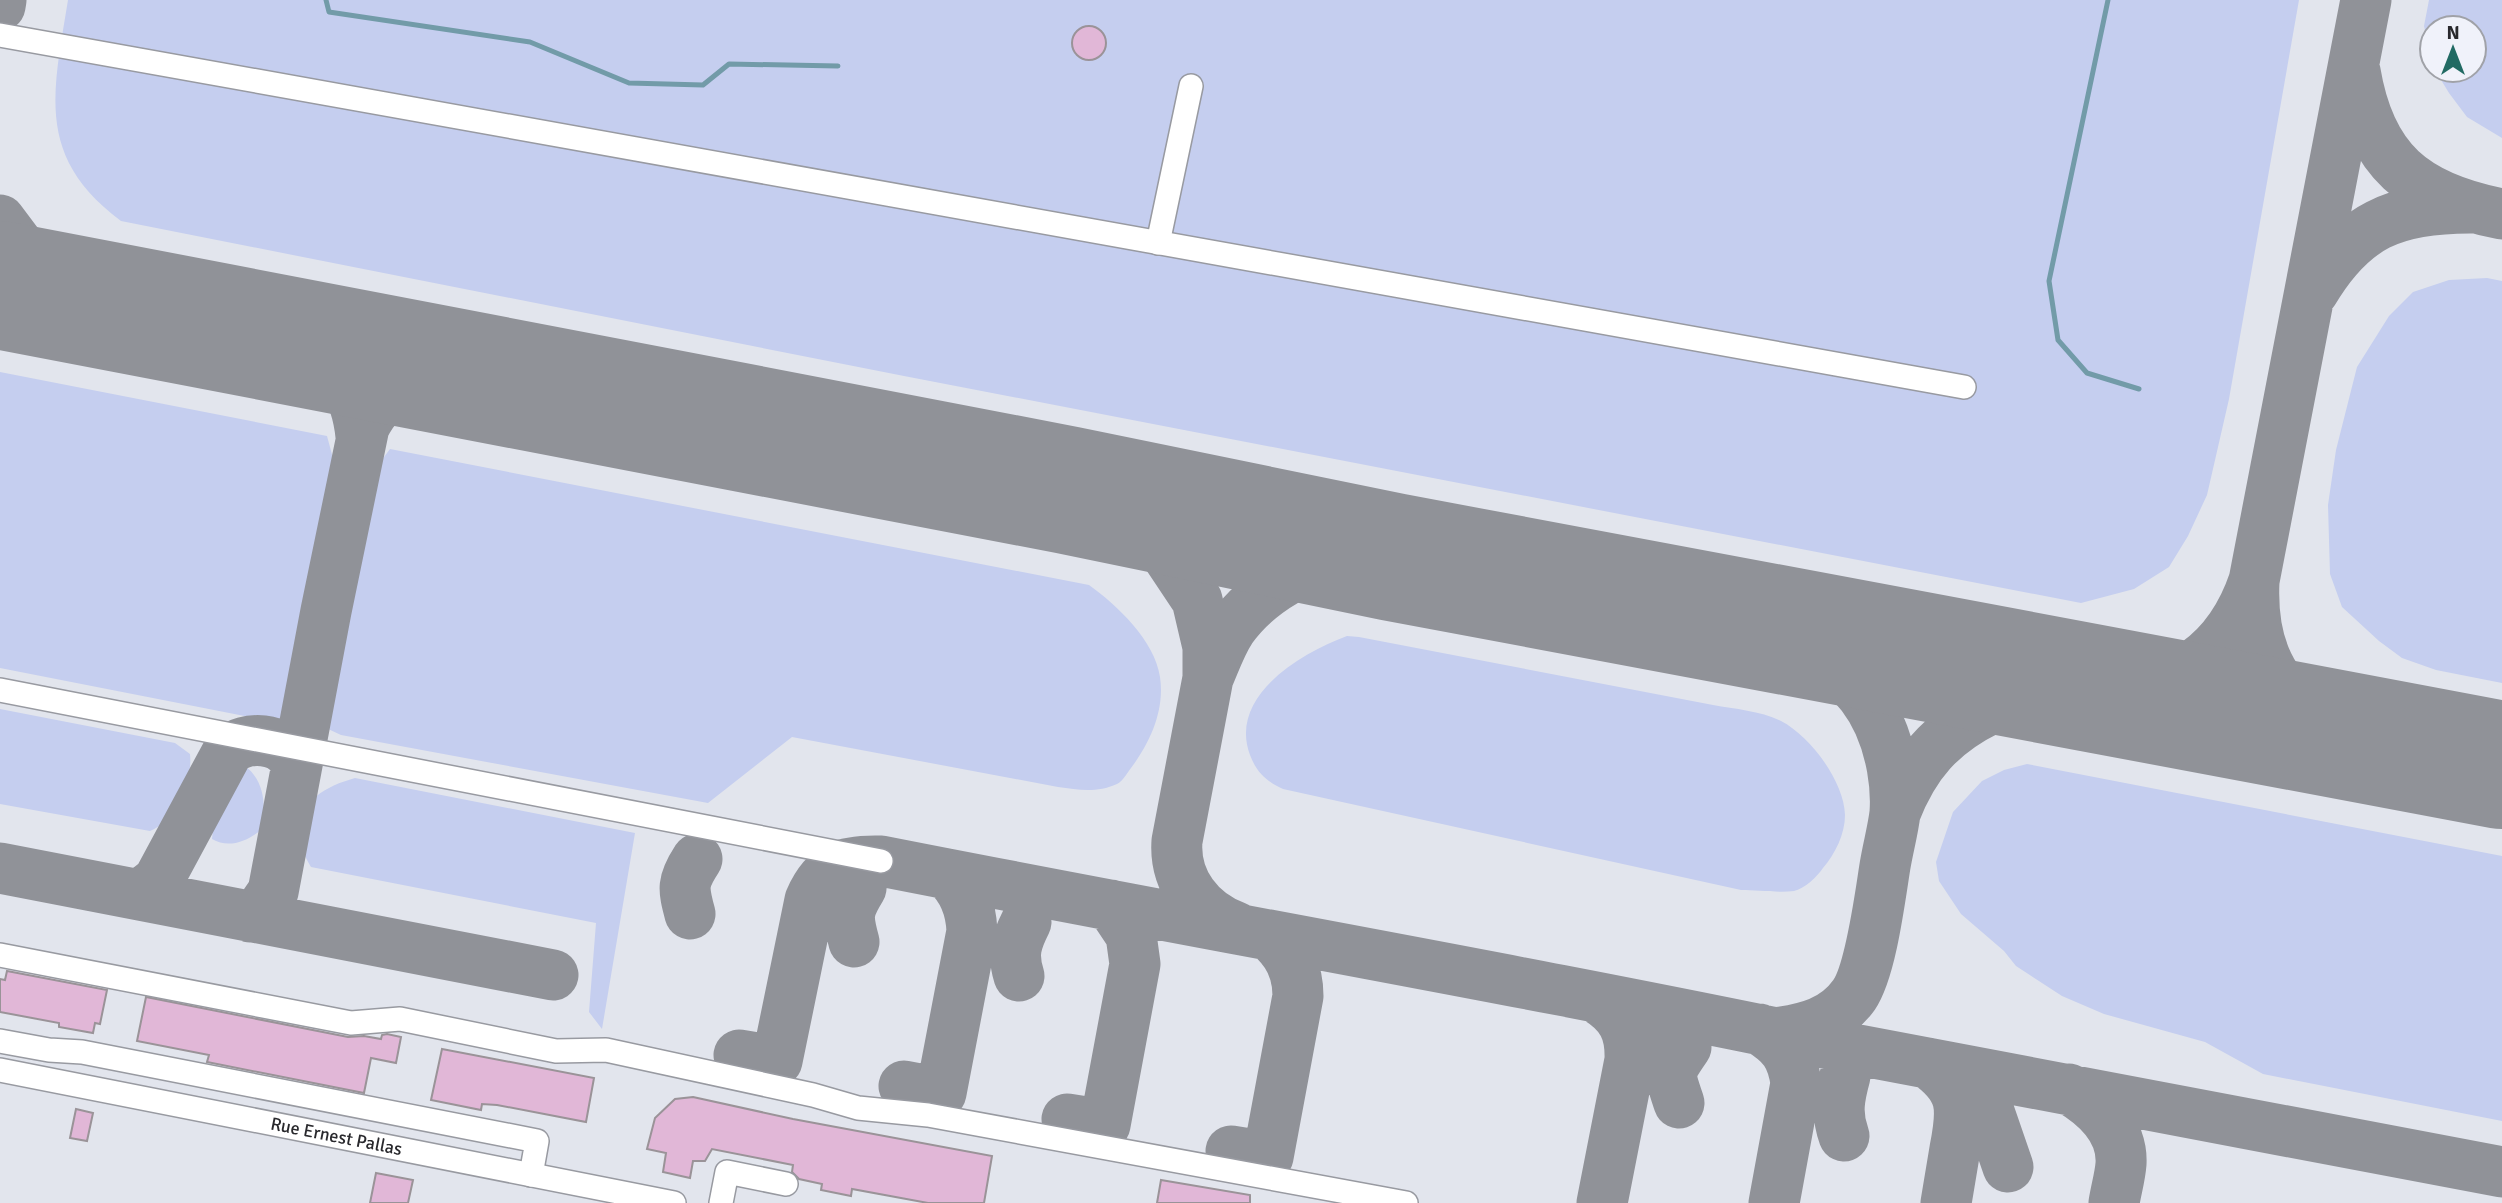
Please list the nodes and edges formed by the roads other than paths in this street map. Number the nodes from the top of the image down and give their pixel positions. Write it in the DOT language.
graph roads {
  1 [pos="0,35"];
  2 [pos="1191,86"];
  3 [pos="1158,243"];
  4 [pos="1964,387"];
  5 [pos="0,690"];
  6 [pos="881,861"];
  7 [pos="0,955"];
  8 [pos="0,1041"];
  9 [pos="139,1064"];
  10 [pos="0,1070"];
  11 [pos="251,1085"];
  12 [pos="131,1096"];
  13 [pos="244,1119"];
  14 [pos="429,1119"];
  15 [pos="421,1153"];
  16 [pos="531,1175"];
  17 [pos="786,1184"];
  18 [pos="1399,1202"];
  19 [pos="674,1203"];
  20 [pos="721,1203"];
  1 -- 3 [label="street"];
  2 -- 3 [label="street"];
  3 -- 4 [label="street"];
  5 -- 6 [label="street"];
  7 -- 18 [label="street"];
  8 -- 9 [label="street"];
  9 -- 11 [label="street"];
  9 -- 12 [label="street"];
  10 -- 12 [label="street, Rue Ernest Pallas"];
  11 -- 13 [label="street"];
  11 -- 14 [label="street"];
  12 -- 13 [label="street, Rue Ernest Pallas"];
  13 -- 15 [label="street, Rue Ernest Pallas"];
  14 -- 15 [label="street"];
  14 -- 16 [label="street"];
  15 -- 16 [label="street, Rue Ernest Pallas"];
  16 -- 19 [label="street, Rue Ernest Pallas"];
  17 -- 20 [label="street"];
}
